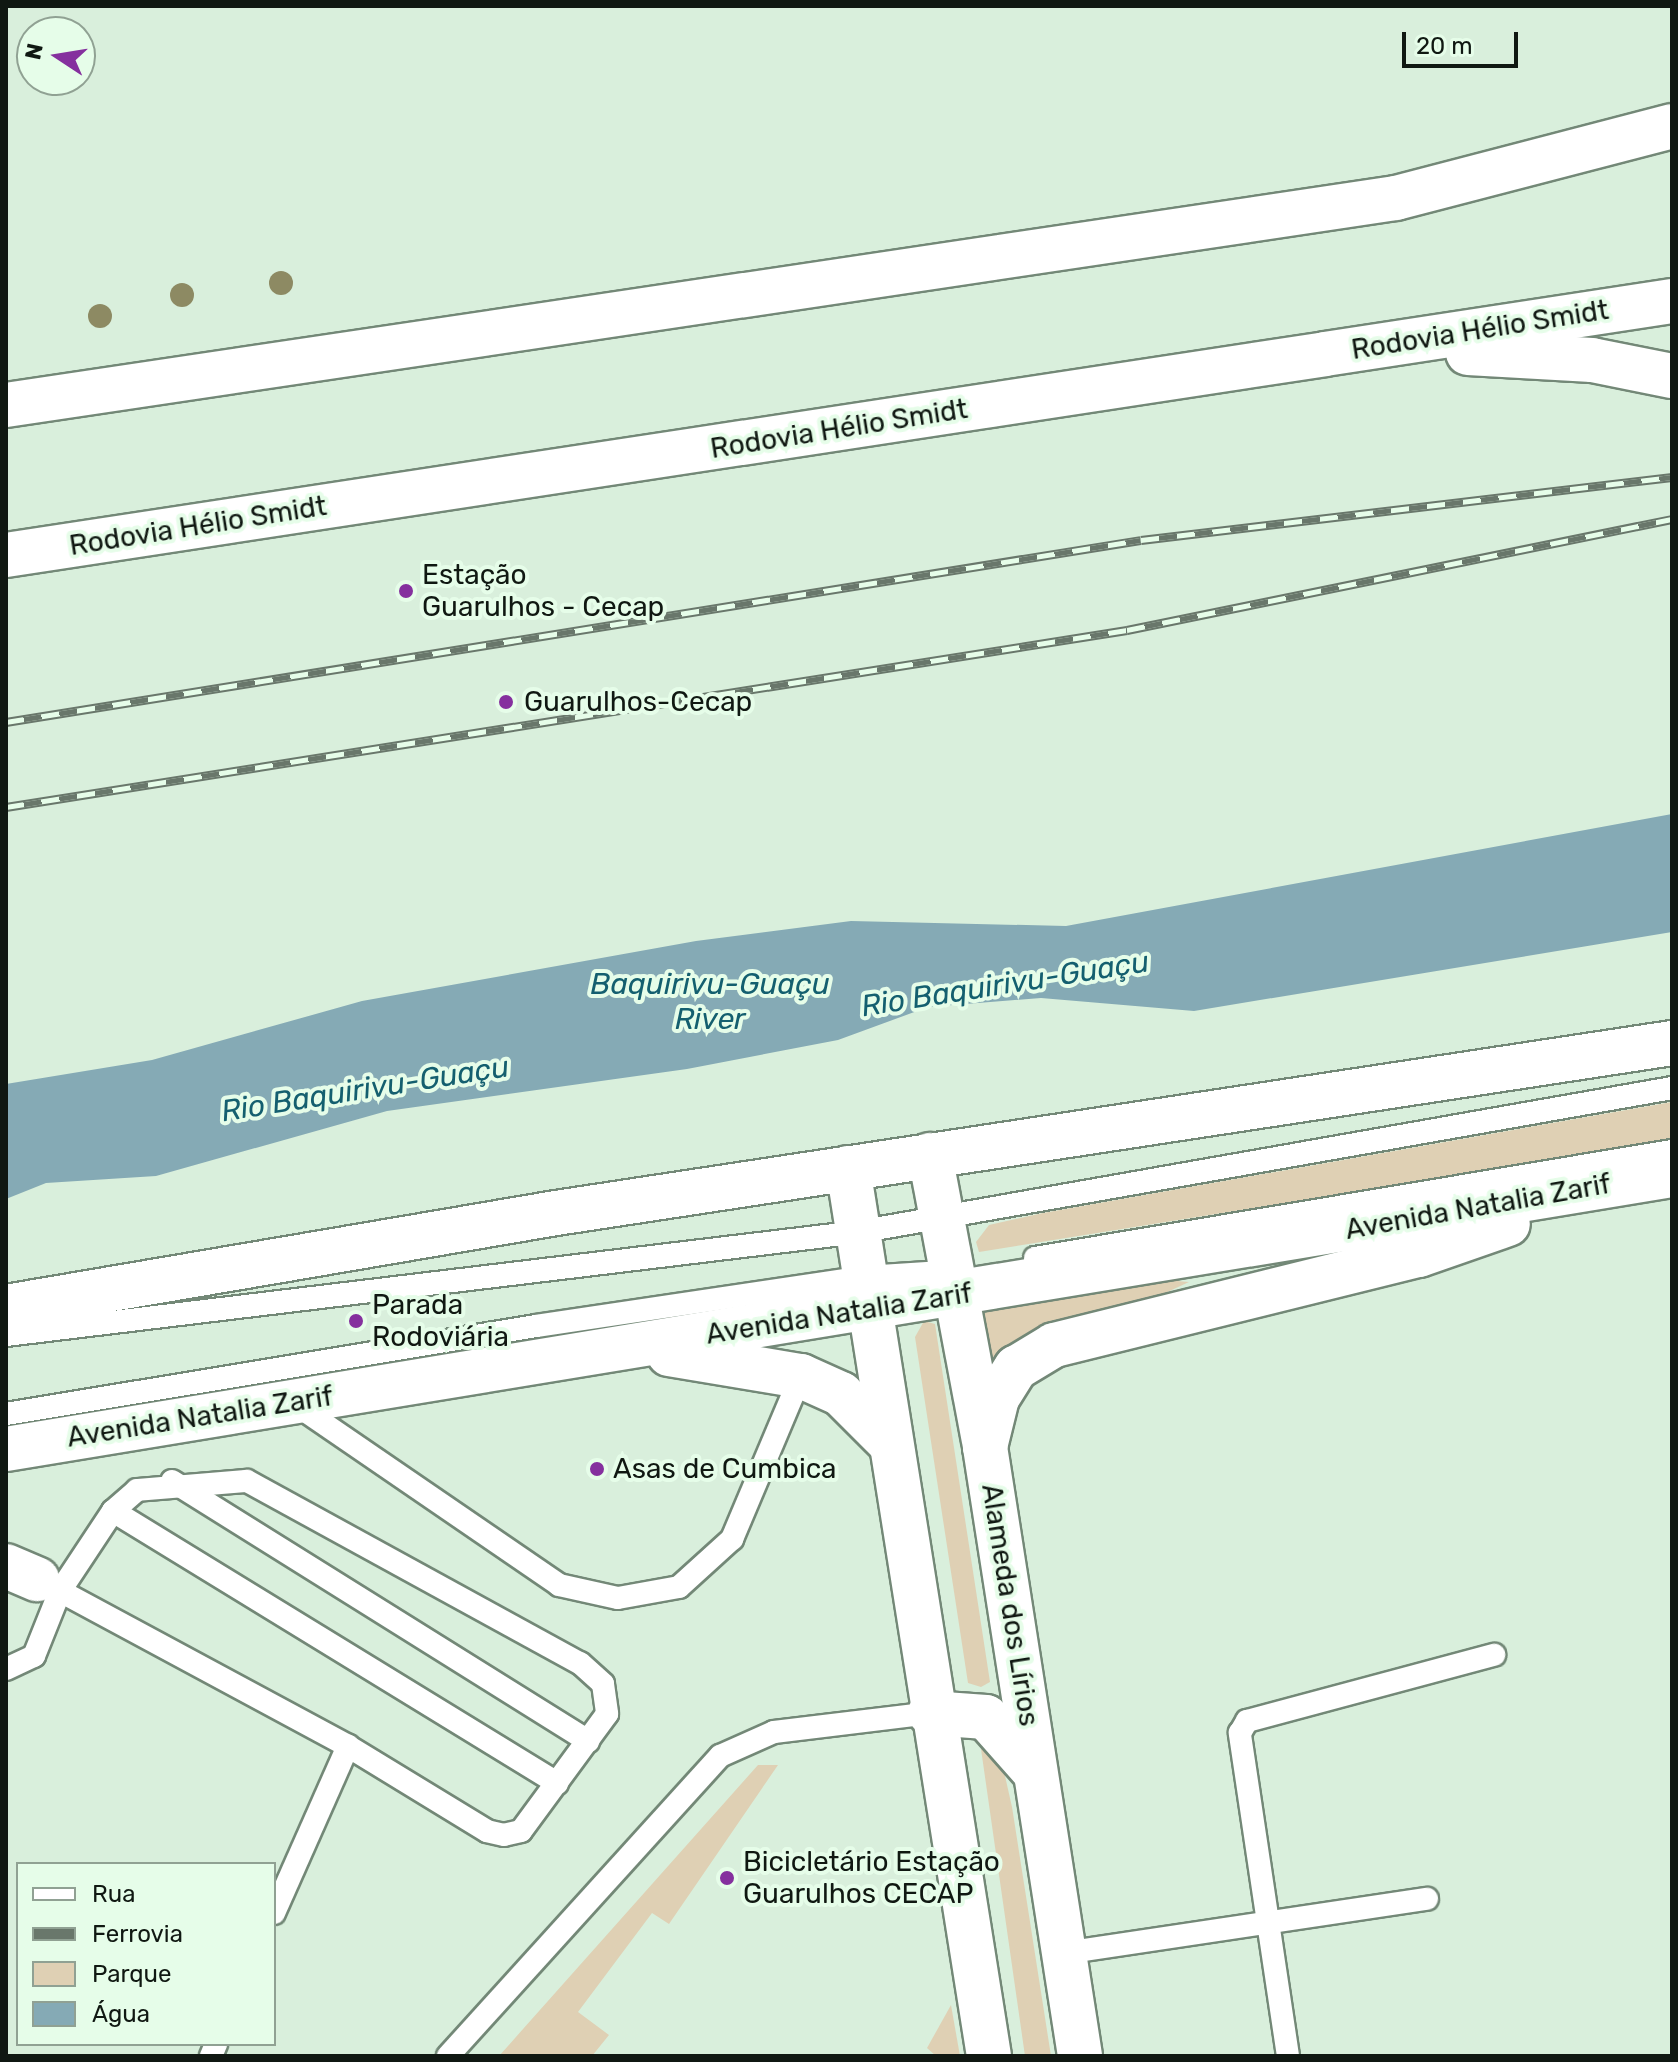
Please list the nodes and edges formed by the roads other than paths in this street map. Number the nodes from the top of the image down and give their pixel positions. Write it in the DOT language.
graph roads {
  1 [pos="1672,126"];
  2 [pos="1672,157"];
  3 [pos="1396,198"];
  4 [pos="1672,301"];
  5 [pos="1325,354"];
  6 [pos="1672,376"];
  7 [pos="6,405"];
  8 [pos="6,555"];
  9 [pos="1672,1043"];
  10 [pos="1672,1088"];
  11 [pos="1672,1151"];
  12 [pos="930,1155"];
  13 [pos="848,1168"];
  14 [pos="1652,1178"];
  15 [pos="942,1217"];
  16 [pos="858,1232"];
  17 [pos="954,1283"];
  18 [pos="868,1293"];
  19 [pos="6,1307"];
  20 [pos="536,1326"];
  21 [pos="6,1335"];
  22 [pos="631,1348"];
  23 [pos="801,1376"];
  24 [pos="292,1402"];
  25 [pos="6,1414"];
  26 [pos="890,1443"];
  27 [pos="985,1447"];
  28 [pos="6,1449"];
  29 [pos="172,1481"];
  30 [pos="113,1511"];
  31 [pos="34,1579"];
  32 [pos="1494,1655"];
  33 [pos="6,1669"];
  34 [pos="930,1713"];
  35 [pos="588,1741"];
  36 [pos="348,1746"];
  37 [pos="1039,1778"];
  38 [pos="557,1783"];
  39 [pos="1427,1899"];
  40 [pos="276,1908"];
  41 [pos="1263,1920"];
  42 [pos="1064,1953"];
  43 [pos="479,2023"];
  44 [pos="448,2056"];
  45 [pos="471,2056"];
  46 [pos="989,2056"];
  47 [pos="1080,2056"];
  48 [pos="1288,2056"];
  1 -- 3 [label="main road"];
  2 -- 3 [label="main road"];
  3 -- 7 [label="main road"];
  4 -- 5 [label="main road, Rodovia Hélio Smidt"];
  5 -- 6 [label="main road"];
  5 -- 8 [label="main road, Rodovia Hélio Smidt"];
  9 -- 12 [label="main road"];
  10 -- 15 [label="lane"];
  11 -- 17 [label="lane"];
  12 -- 13 [label="main road"];
  12 -- 15 [label="main road, Alameda dos Lírios"];
  13 -- 16 [label="main road"];
  13 -- 19 [label="main road"];
  14 -- 17 [label="main road, Avenida Natalia Zarif"];
  14 -- 27 [label="main road"];
  15 -- 16 [label="lane"];
  15 -- 17 [label="main road, Alameda dos Lírios"];
  16 -- 18 [label="main road"];
  16 -- 21 [label="lane"];
  17 -- 18 [label="main road, Avenida Natalia Zarif"];
  17 -- 27 [label="main road, Alameda dos Lírios"];
  18 -- 20 [label="lane"];
  18 -- 22 [label="main road, Avenida Natalia Zarif"];
  18 -- 26 [label="main road"];
  20 -- 22 [label="lane"];
  20 -- 25 [label="lane"];
  22 -- 23 [label="main road"];
  22 -- 24 [label="main road, Avenida Natalia Zarif"];
  23 -- 24 [label="lane"];
  23 -- 26 [label="main road"];
  24 -- 28 [label="main road, Avenida Natalia Zarif"];
  26 -- 34 [label="main road"];
  27 -- 37 [label="main road, Alameda dos Lírios"];
  29 -- 30 [label="lane"];
  29 -- 35 [label="lane"];
  29 -- 35 [label="lane"];
  30 -- 31 [label="lane"];
  30 -- 38 [label="lane"];
  31 -- 33 [label="lane"];
  31 -- 36 [label="lane"];
  32 -- 41 [label="lane"];
  34 -- 37 [label="main road"];
  34 -- 43 [label="lane"];
  34 -- 46 [label="main road"];
  35 -- 38 [label="lane"];
  36 -- 38 [label="lane"];
  36 -- 40 [label="lane"];
  37 -- 42 [label="main road, Alameda dos Lírios"];
  39 -- 41 [label="lane"];
  41 -- 42 [label="lane"];
  41 -- 48 [label="lane"];
  42 -- 47 [label="main road, Alameda dos Lírios"];
  43 -- 44 [label="lane"];
  43 -- 45 [label="lane"];
}
